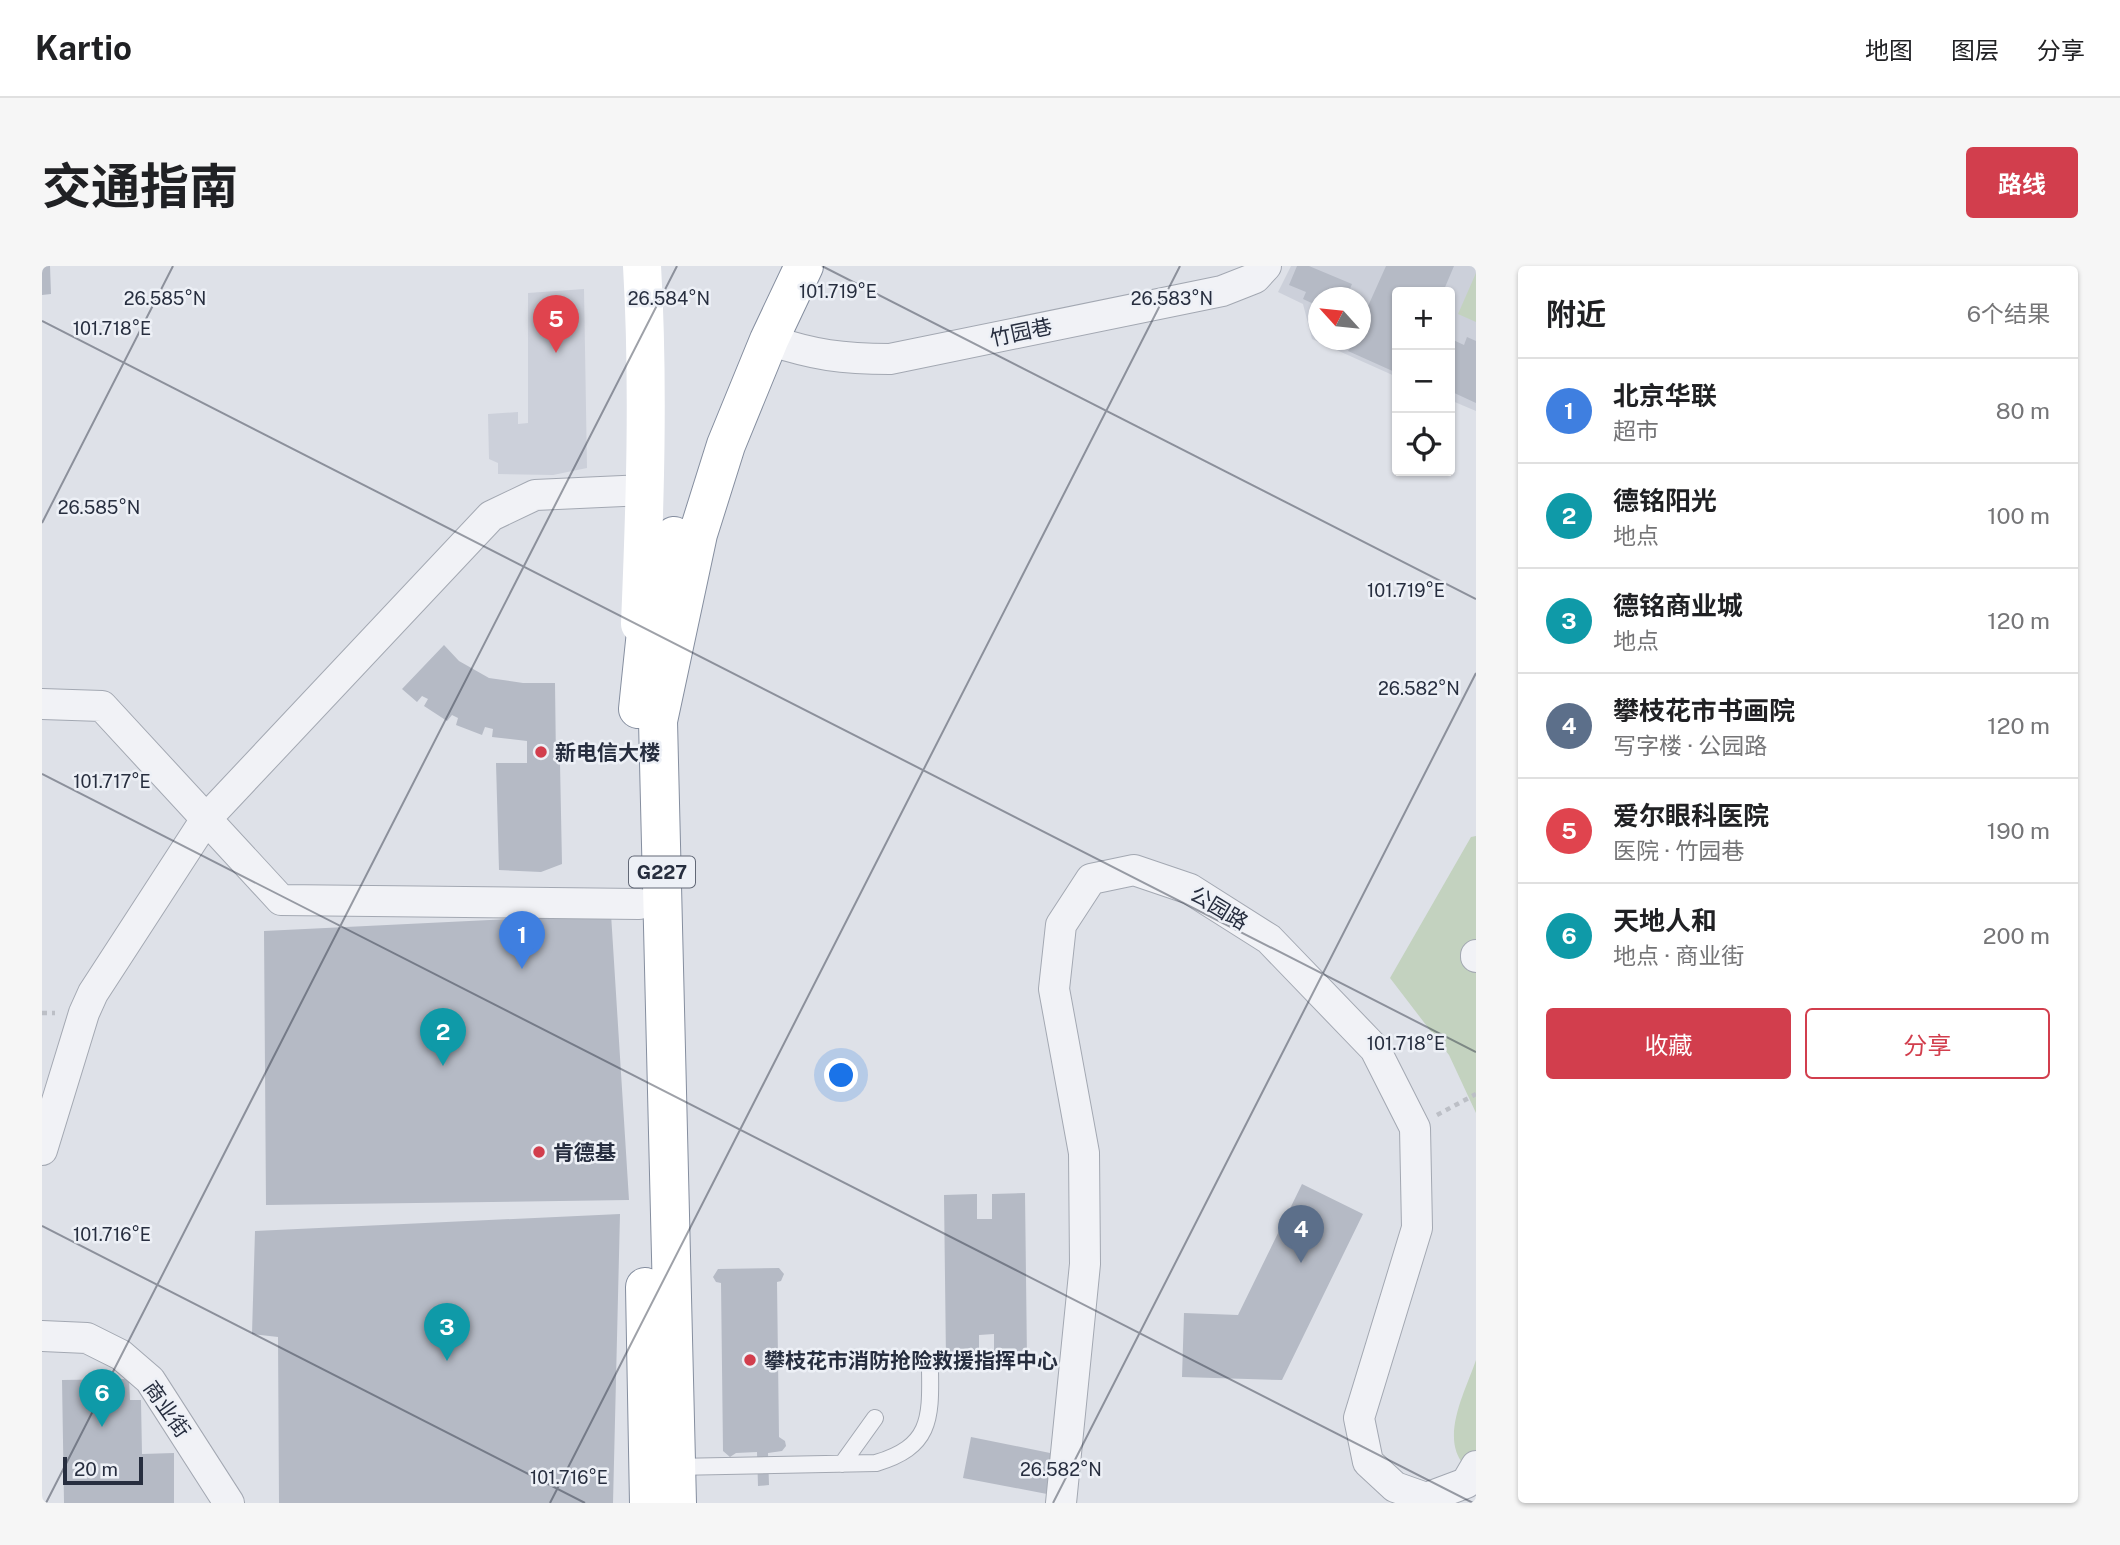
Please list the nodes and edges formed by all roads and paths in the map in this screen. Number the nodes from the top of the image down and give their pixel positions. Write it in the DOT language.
graph roads {
  1 [pos="642,266"];
  2 [pos="778,266"];
  3 [pos="804,266"];
  4 [pos="1266,266"];
  5 [pos="769,340"];
  6 [pos="645,490"];
  7 [pos="42,704"];
  8 [pos="636,724"];
  9 [pos="206,819"];
  10 [pos="639,904"];
  11 [pos="1476,1094"];
  12 [pos="1415,1128"];
  13 [pos="42,1150"];
  14 [pos="42,1335"];
  15 [pos="930,1370"];
  16 [pos="875,1418"];
  17 [pos="842,1464"];
  18 [pos="1476,1466"];
  19 [pos="662,1485"];
  20 [pos="229,1503"];
  21 [pos="1061,1503"];
  1 -- 6 [label="main road"];
  2 -- 8 [label="main road, G227"];
  3 -- 5 [label="main road, G227"];
  4 -- 5 [label="street, 竹园巷"];
  5 -- 19 [label="main road, G227"];
  6 -- 8 [label="main road"];
  6 -- 9 [label="street"];
  7 -- 9 [label="street"];
  8 -- 10 [label="main road, G227"];
  9 -- 10 [label="street"];
  9 -- 13 [label="street"];
  10 -- 19 [label="main road, G227"];
  11 -- 12 [label="path"];
  12 -- 18 [label="street, 公园路"];
  12 -- 21 [label="street, 公园路"];
  14 -- 20 [label="street, 商业街"];
  15 -- 17 [label="lane"];
  16 -- 17 [label="lane"];
  17 -- 19 [label="lane"];
}
